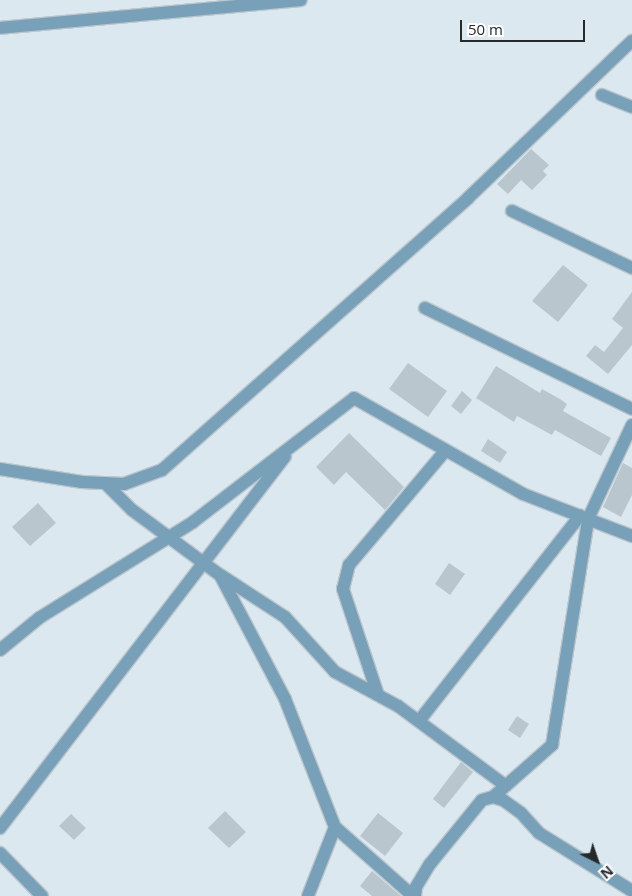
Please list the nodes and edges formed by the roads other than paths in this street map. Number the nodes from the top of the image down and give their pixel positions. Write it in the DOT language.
graph roads {
  1 [pos="301,0"];
  2 [pos="0,28"];
  3 [pos="632,41"];
  4 [pos="602,95"];
  5 [pos="632,107"];
  6 [pos="512,211"];
  7 [pos="632,268"];
  8 [pos="425,308"];
  9 [pos="632,409"];
  10 [pos="632,425"];
  11 [pos="295,443"];
  12 [pos="446,450"];
  13 [pos="0,469"];
  14 [pos="105,483"];
  15 [pos="584,518"];
  16 [pos="632,536"];
  17 [pos="169,537"];
  18 [pos="204,563"];
  19 [pos="220,575"];
  20 [pos="0,650"];
  21 [pos="378,695"];
  22 [pos="419,722"];
  23 [pos="506,786"];
  24 [pos="493,797"];
  25 [pos="335,827"];
  26 [pos="0,828"];
  27 [pos="0,853"];
  28 [pos="632,891"];
  29 [pos="42,896"];
  30 [pos="308,896"];
  31 [pos="414,896"];
  1 -- 2 [label="street"];
  3 -- 14 [label="street"];
  4 -- 5 [label="street"];
  6 -- 7 [label="street"];
  8 -- 9 [label="street"];
  10 -- 15 [label="street"];
  11 -- 12 [label="street"];
  11 -- 17 [label="street"];
  11 -- 18 [label="street"];
  12 -- 15 [label="street"];
  12 -- 21 [label="street"];
  13 -- 14 [label="street"];
  14 -- 17 [label="street"];
  15 -- 16 [label="street"];
  15 -- 22 [label="street"];
  15 -- 23 [label="street"];
  17 -- 18 [label="street"];
  17 -- 20 [label="street"];
  18 -- 19 [label="street"];
  18 -- 26 [label="street"];
  19 -- 21 [label="street"];
  19 -- 25 [label="street"];
  21 -- 22 [label="street"];
  22 -- 23 [label="street"];
  23 -- 24 [label="street"];
  24 -- 28 [label="street"];
  24 -- 31 [label="street"];
  25 -- 30 [label="street"];
  25 -- 31 [label="street"];
  27 -- 29 [label="street"];
}
